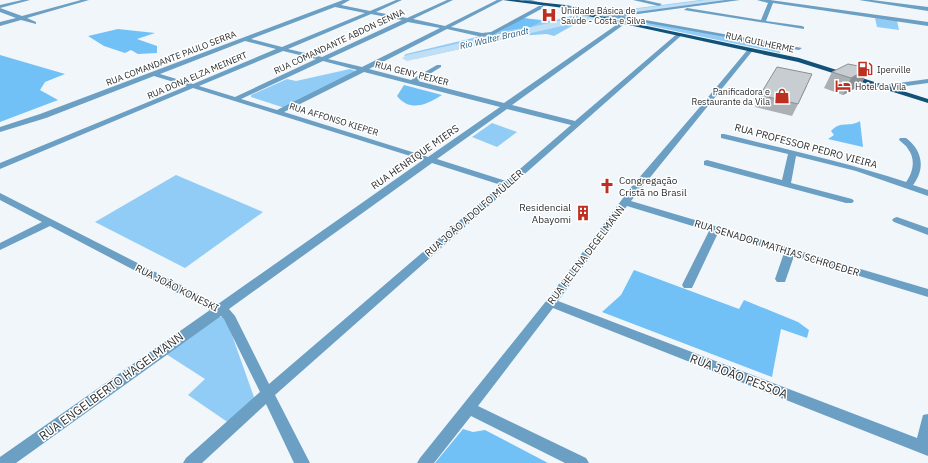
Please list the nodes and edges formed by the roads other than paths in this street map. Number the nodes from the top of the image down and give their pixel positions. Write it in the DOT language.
graph roads {
  1 [pos="28,0"];
  2 [pos="87,0"];
  3 [pos="348,0"];
  4 [pos="400,0"];
  5 [pos="451,0"];
  6 [pos="504,0"];
  7 [pos="523,0"];
  8 [pos="635,0"];
  9 [pos="690,0"];
  10 [pos="738,0"];
  11 [pos="759,0"];
  12 [pos="861,0"];
  13 [pos="572,1"];
  14 [pos="771,2"];
  15 [pos="659,4"];
  16 [pos="335,5"];
  17 [pos="552,5"];
  18 [pos="0,7"];
  19 [pos="541,7"];
  20 [pos="564,8"];
  21 [pos="676,8"];
  22 [pos="928,9"];
  23 [pos="0,10"];
  24 [pos="604,11"];
  25 [pos="371,12"];
  26 [pos="583,14"];
  27 [pos="615,16"];
  28 [pos="600,17"];
  29 [pos="20,18"];
  30 [pos="408,20"];
  31 [pos="624,22"];
  32 [pos="763,22"];
  33 [pos="34,23"];
  34 [pos="0,24"];
  35 [pos="928,24"];
  36 [pos="446,28"];
  37 [pos="802,28"];
  38 [pos="680,34"];
  39 [pos="244,39"];
  40 [pos="788,46"];
  41 [pos="799,48"];
  42 [pos="282,49"];
  43 [pos="751,49"];
  44 [pos="784,56"];
  45 [pos="322,59"];
  46 [pos="439,66"];
  47 [pos="363,70"];
  48 [pos="155,74"];
  49 [pos="928,81"];
  50 [pos="412,82"];
  51 [pos="193,86"];
  52 [pos="884,87"];
  53 [pos="235,99"];
  54 [pos="928,101"];
  55 [pos="505,106"];
  56 [pos="278,112"];
  57 [pos="576,124"];
  58 [pos="0,130"];
  59 [pos="724,136"];
  60 [pos="903,140"];
  61 [pos="793,152"];
  62 [pos="430,160"];
  63 [pos="707,164"];
  64 [pos="0,166"];
  65 [pos="507,184"];
  66 [pos="786,184"];
  67 [pos="908,186"];
  68 [pos="928,193"];
  69 [pos="0,196"];
  70 [pos="626,202"];
  71 [pos="849,202"];
  72 [pos="897,220"];
  73 [pos="50,222"];
  74 [pos="715,229"];
  75 [pos="928,232"];
  76 [pos="0,248"];
  77 [pos="790,252"];
  78 [pos="781,279"];
  79 [pos="688,285"];
  80 [pos="928,293"];
  81 [pos="551,302"];
  82 [pos="218,310"];
  83 [pos="268,393"];
  84 [pos="469,408"];
  85 [pos="928,420"];
  86 [pos="925,448"];
  87 [pos="4,463"];
  88 [pos="191,463"];
  89 [pos="302,463"];
  90 [pos="425,463"];
  91 [pos="581,463"];
  1 -- 18 [label="street"];
  2 -- 29 [label="street"];
  3 -- 16 [label="street, RUA COMANDANTE PAULO SERRA"];
  4 -- 25 [label="street, RUA DONA ELZA MEINERT"];
  5 -- 30 [label="street, RUA COMANDANTE ABDON SENNA"];
  6 -- 17 [label="main road"];
  6 -- 19 [label="main road"];
  6 -- 36 [label="street"];
  7 -- 17 [label="street"];
  8 -- 15 [label="street"];
  9 -- 15 [label="street"];
  10 -- 21 [label="street"];
  11 -- 14 [label="street"];
  12 -- 22 [label="street"];
  13 -- 20 [label="main road"];
  14 -- 32 [label="street"];
  14 -- 35 [label="street"];
  15 -- 24 [label="street"];
  16 -- 25 [label="street"];
  16 -- 39 [label="street, RUA COMANDANTE PAULO SERRA"];
  17 -- 20 [label="main road"];
  19 -- 20 [label="main road"];
  19 -- 36 [label="street"];
  20 -- 24 [label="street"];
  20 -- 26 [label="main road, RUA GUILHERME"];
  21 -- 27 [label="street"];
  21 -- 32 [label="street"];
  23 -- 29 [label="street"];
  24 -- 26 [label="street"];
  25 -- 30 [label="street"];
  25 -- 42 [label="street, RUA DONA ELZA MEINERT"];
  26 -- 28 [label="main road, RUA GUILHERME"];
  27 -- 28 [label="street"];
  27 -- 40 [label="street"];
  28 -- 31 [label="main road, RUA GUILHERME"];
  29 -- 33 [label="street"];
  29 -- 34 [label="street"];
  30 -- 36 [label="street"];
  30 -- 45 [label="street, RUA COMANDANTE ABDON SENNA"];
  31 -- 38 [label="main road, RUA GUILHERME"];
  31 -- 55 [label="street, RUA HENRIQUE MIERS"];
  32 -- 37 [label="street"];
  36 -- 47 [label="street"];
  38 -- 43 [label="main road, RUA GUILHERME"];
  38 -- 57 [label="street, RUA JOÃO ADOLFO MÜLLER"];
  39 -- 42 [label="street, RUA GENY PEIXER"];
  39 -- 48 [label="street, RUA COMANDANTE PAULO SERRA"];
  40 -- 41 [label="street"];
  40 -- 44 [label="street"];
  42 -- 45 [label="street, RUA GENY PEIXER"];
  42 -- 51 [label="street, RUA DONA ELZA MEINERT"];
  43 -- 44 [label="main road, RUA GUILHERME"];
  43 -- 70 [label="street, RUA HELENA DEGELMANN"];
  44 -- 52 [label="main road, RUA GUILHERME"];
  45 -- 47 [label="street, RUA GENY PEIXER"];
  45 -- 53 [label="street, RUA COMANDANTE ABDON SENNA"];
  46 -- 50 [label="street"];
  47 -- 50 [label="street, RUA GENY PEIXER"];
  47 -- 56 [label="street"];
  48 -- 51 [label="street, RUA AFFONSO KIEPER"];
  48 -- 58 [label="street, RUA COMANDANTE PAULO SERRA"];
  49 -- 52 [label="street"];
  50 -- 55 [label="street, RUA GENY PEIXER"];
  51 -- 53 [label="street, RUA AFFONSO KIEPER"];
  51 -- 64 [label="street, RUA DONA ELZA MEINERT"];
  52 -- 54 [label="main road, RUA GUILHERME"];
  53 -- 56 [label="street, RUA AFFONSO KIEPER"];
  55 -- 57 [label="street, RUA GENY PEIXER"];
  55 -- 62 [label="street, RUA HENRIQUE MIERS"];
  56 -- 62 [label="street, RUA AFFONSO KIEPER"];
  57 -- 65 [label="street, RUA JOÃO ADOLFO MÜLLER"];
  59 -- 61 [label="street, RUA PROFESSOR PEDRO VIEIRA"];
  60 -- 67 [label="street"];
  61 -- 66 [label="street"];
  61 -- 67 [label="street, RUA PROFESSOR PEDRO VIEIRA"];
  62 -- 65 [label="street, RUA AFFONSO KIEPER"];
  62 -- 82 [label="street, RUA HENRIQUE MIERS"];
  63 -- 66 [label="street"];
  65 -- 83 [label="street, RUA JOÃO ADOLFO MÜLLER"];
  66 -- 71 [label="street"];
  67 -- 68 [label="street, RUA PROFESSOR PEDRO VIEIRA"];
  69 -- 73 [label="street, RUA JOÃO KONESKI"];
  70 -- 74 [label="street, RUA SENADOR MATHIAS SCHROEDER"];
  70 -- 81 [label="street, RUA HELENA DEGELMANN"];
  72 -- 75 [label="street"];
  73 -- 76 [label="street"];
  73 -- 82 [label="street, RUA JOÃO KONESKI"];
  74 -- 77 [label="street, RUA SENADOR MATHIAS SCHROEDER"];
  74 -- 79 [label="street"];
  77 -- 78 [label="street"];
  77 -- 80 [label="street, RUA SENADOR MATHIAS SCHROEDER"];
  81 -- 84 [label="street, RUA HELENA DEGELMANN"];
  81 -- 86 [label="street, RUA JOÃO PESSOA"];
  82 -- 83 [label="street, RUA JOÃO KONESKI"];
  82 -- 87 [label="street, RUA ENGELBERTO HAGELMANN"];
  83 -- 88 [label="street, RUA JOÃO ADOLFO MÜLLER"];
  83 -- 89 [label="street, RUA JOÃO KONESKI"];
  84 -- 90 [label="street, RUA HELENA DEGELMANN"];
  84 -- 91 [label="street"];
  85 -- 86 [label="street"];
}
